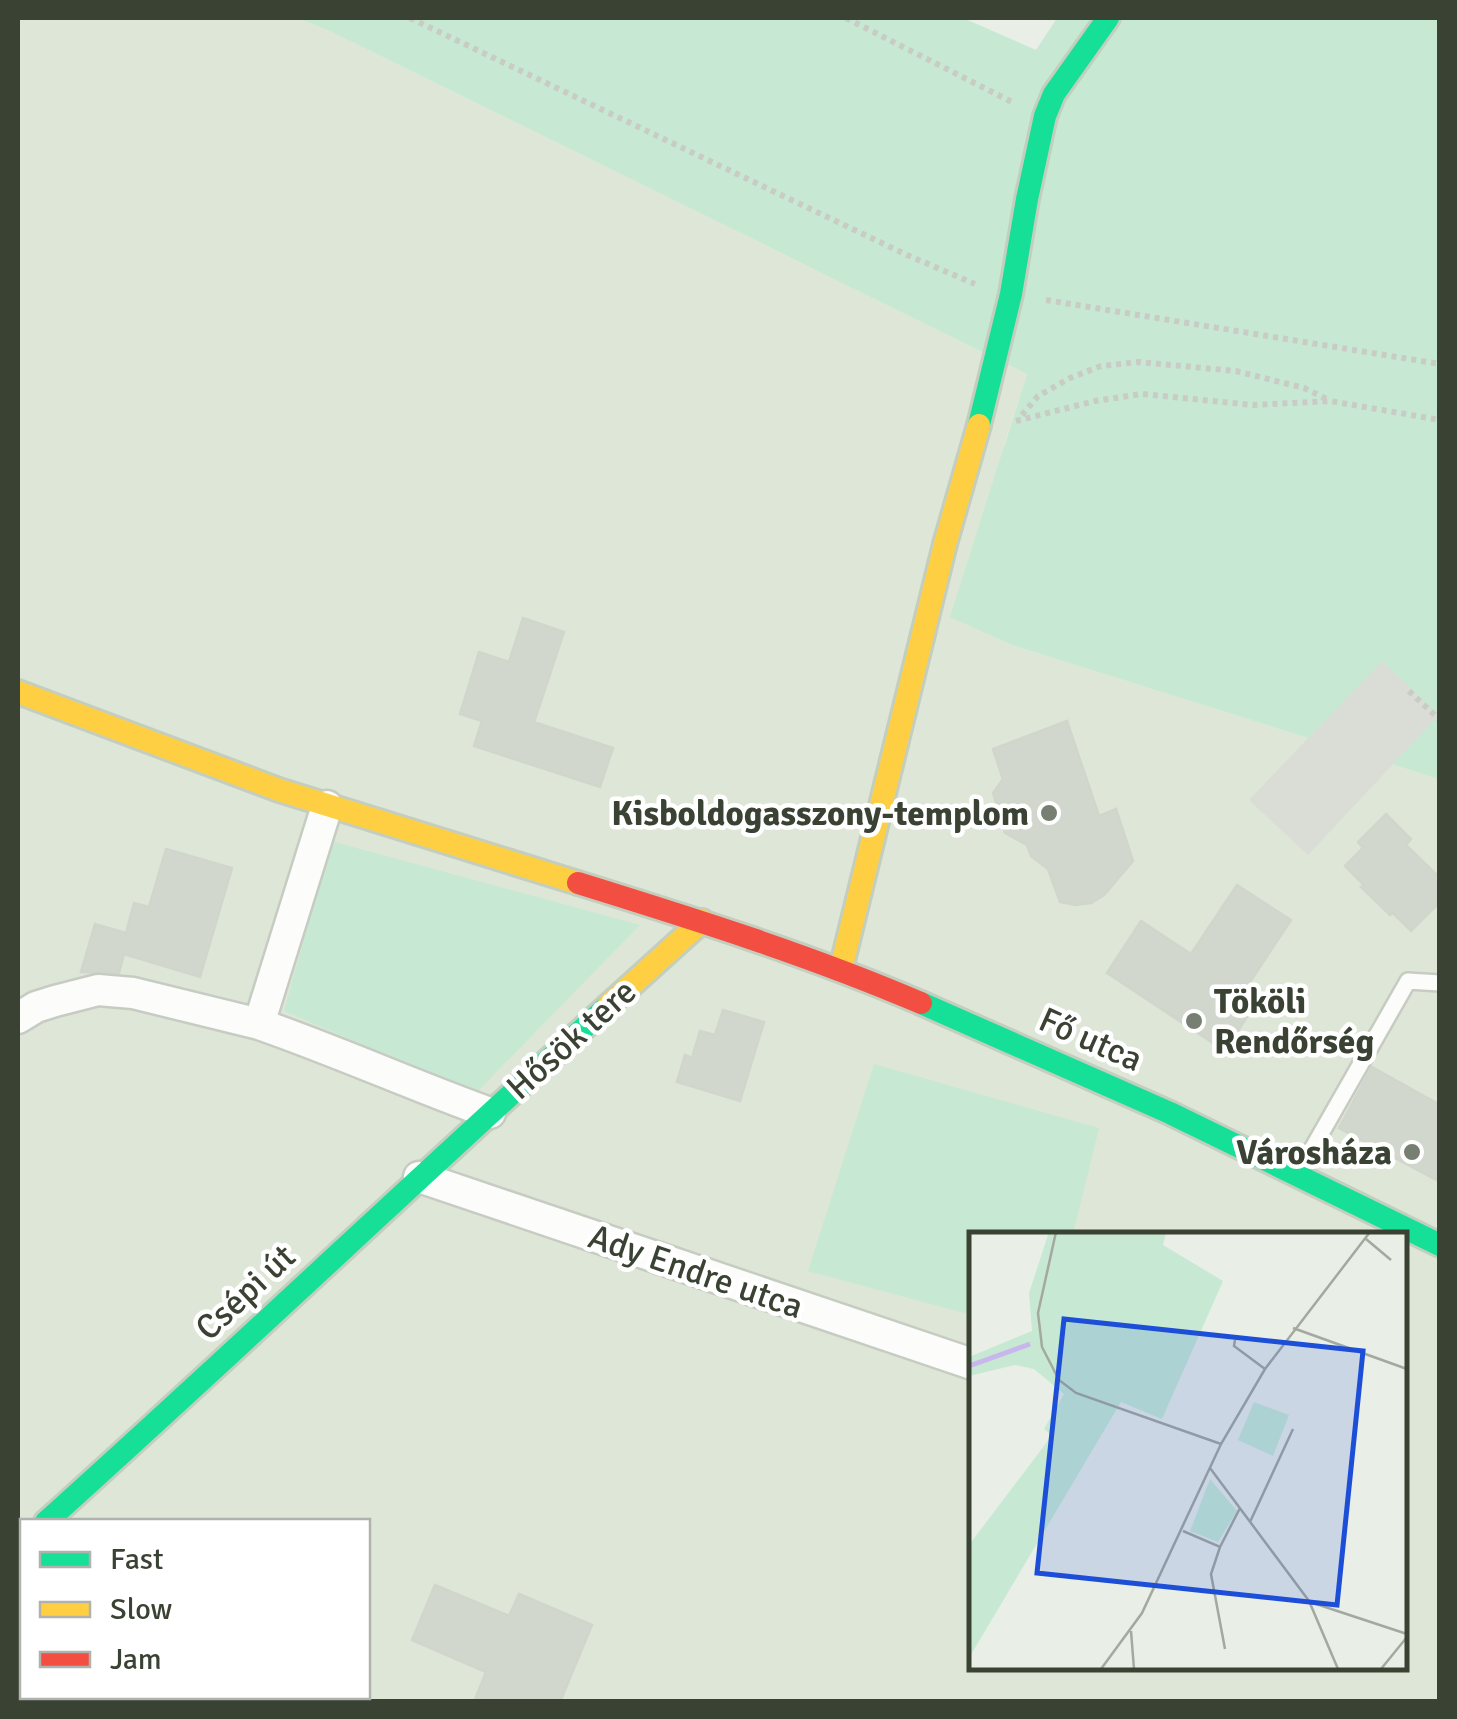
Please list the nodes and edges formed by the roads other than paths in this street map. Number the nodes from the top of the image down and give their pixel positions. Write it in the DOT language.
graph roads {
  1 [pos="1108,18"];
  2 [pos="18,692"];
  3 [pos="326,806"];
  4 [pos="702,921"];
  5 [pos="841,969"];
  6 [pos="1440,982"];
  7 [pos="18,1018"];
  8 [pos="259,1024"];
  9 [pos="490,1113"];
  10 [pos="1298,1174"];
  11 [pos="419,1177"];
  12 [pos="1440,1245"];
  13 [pos="969,1363"];
  14 [pos="49,1519"];
  1 -- 5 [label="street"];
  2 -- 3 [label="street, Fő utca"];
  3 -- 4 [label="street, Fő utca"];
  3 -- 8 [label="street"];
  4 -- 5 [label="street, Fő utca"];
  4 -- 9 [label="street, Hősök tere"];
  5 -- 10 [label="street, Fő utca"];
  6 -- 10 [label="lane"];
  7 -- 8 [label="street, Hősök tere"];
  8 -- 9 [label="street, Hősök tere"];
  9 -- 11 [label="street, Csépi út"];
  10 -- 12 [label="street, Fő utca"];
  11 -- 13 [label="street, Ady Endre utca"];
  11 -- 14 [label="street, Csépi út"];
}
